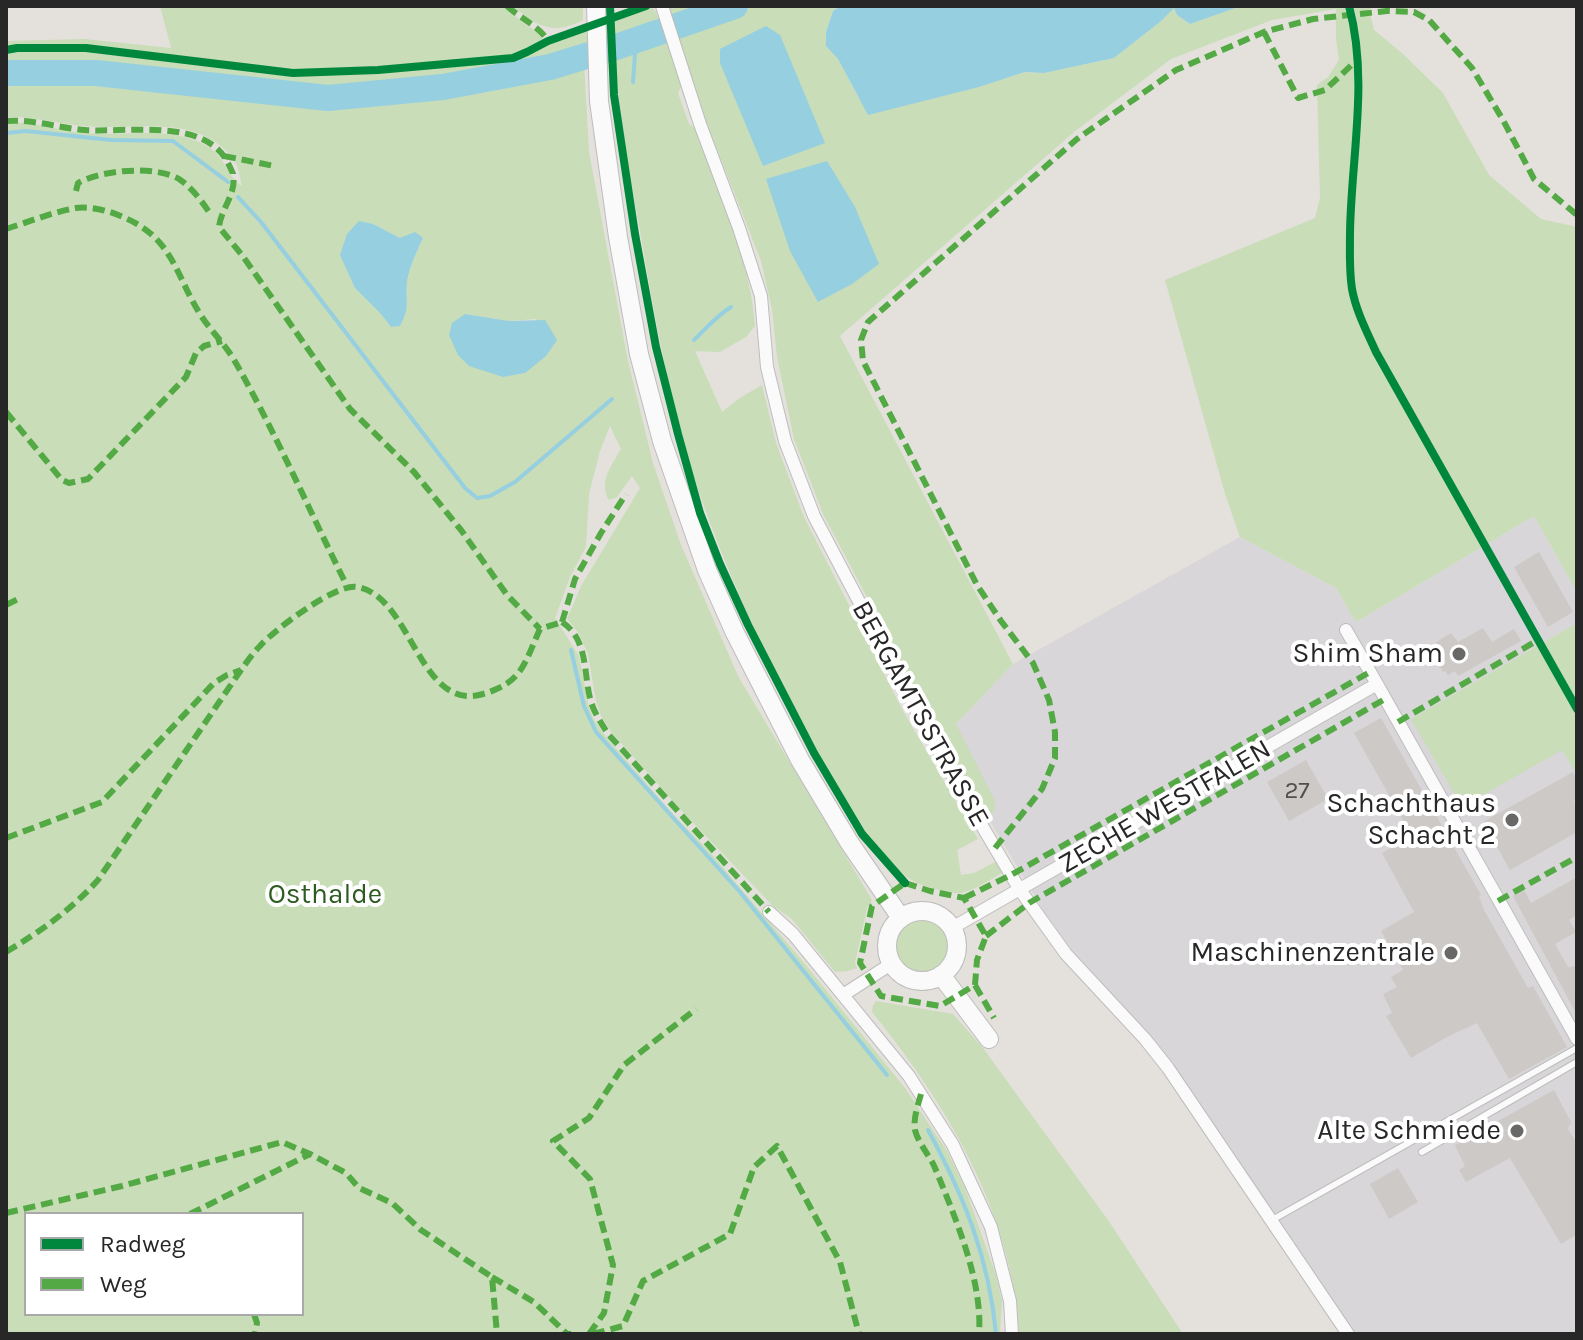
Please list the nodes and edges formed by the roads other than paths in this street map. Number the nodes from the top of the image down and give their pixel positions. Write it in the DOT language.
graph roads {
  1 [pos="596,7"];
  2 [pos="662,7"];
  3 [pos="1346,630"];
  4 [pos="1377,684"];
  5 [pos="1020,890"];
  6 [pos="769,912"];
  7 [pos="901,918"];
  8 [pos="952,928"];
  9 [pos="891,964"];
  10 [pos="941,975"];
  11 [pos="843,995"];
  12 [pos="989,1039"];
  13 [pos="1577,1039"];
  14 [pos="1577,1048"];
  15 [pos="1577,1062"];
  16 [pos="1422,1152"];
  17 [pos="1272,1220"];
  18 [pos="1012,1334"];
  19 [pos="1348,1334"];
  1 -- 7 [label="street"];
  2 -- 5 [label="street, BERGAMTSSTRASSE"];
  3 -- 4 [label="street"];
  4 -- 5 [label="street, ZECHE WESTFALEN"];
  4 -- 13 [label="street"];
  5 -- 8 [label="street, ZECHE WESTFALEN"];
  5 -- 17 [label="street, BERGAMTSSTRASSE"];
  6 -- 11 [label="street"];
  7 -- 8 [label="street"];
  7 -- 9 [label="street"];
  8 -- 10 [label="street"];
  9 -- 10 [label="street"];
  9 -- 11 [label="street"];
  10 -- 12 [label="street"];
  11 -- 18 [label="street"];
  14 -- 17 [label="lane"];
  15 -- 16 [label="lane"];
  17 -- 19 [label="street, BERGAMTSSTRASSE"];
}
